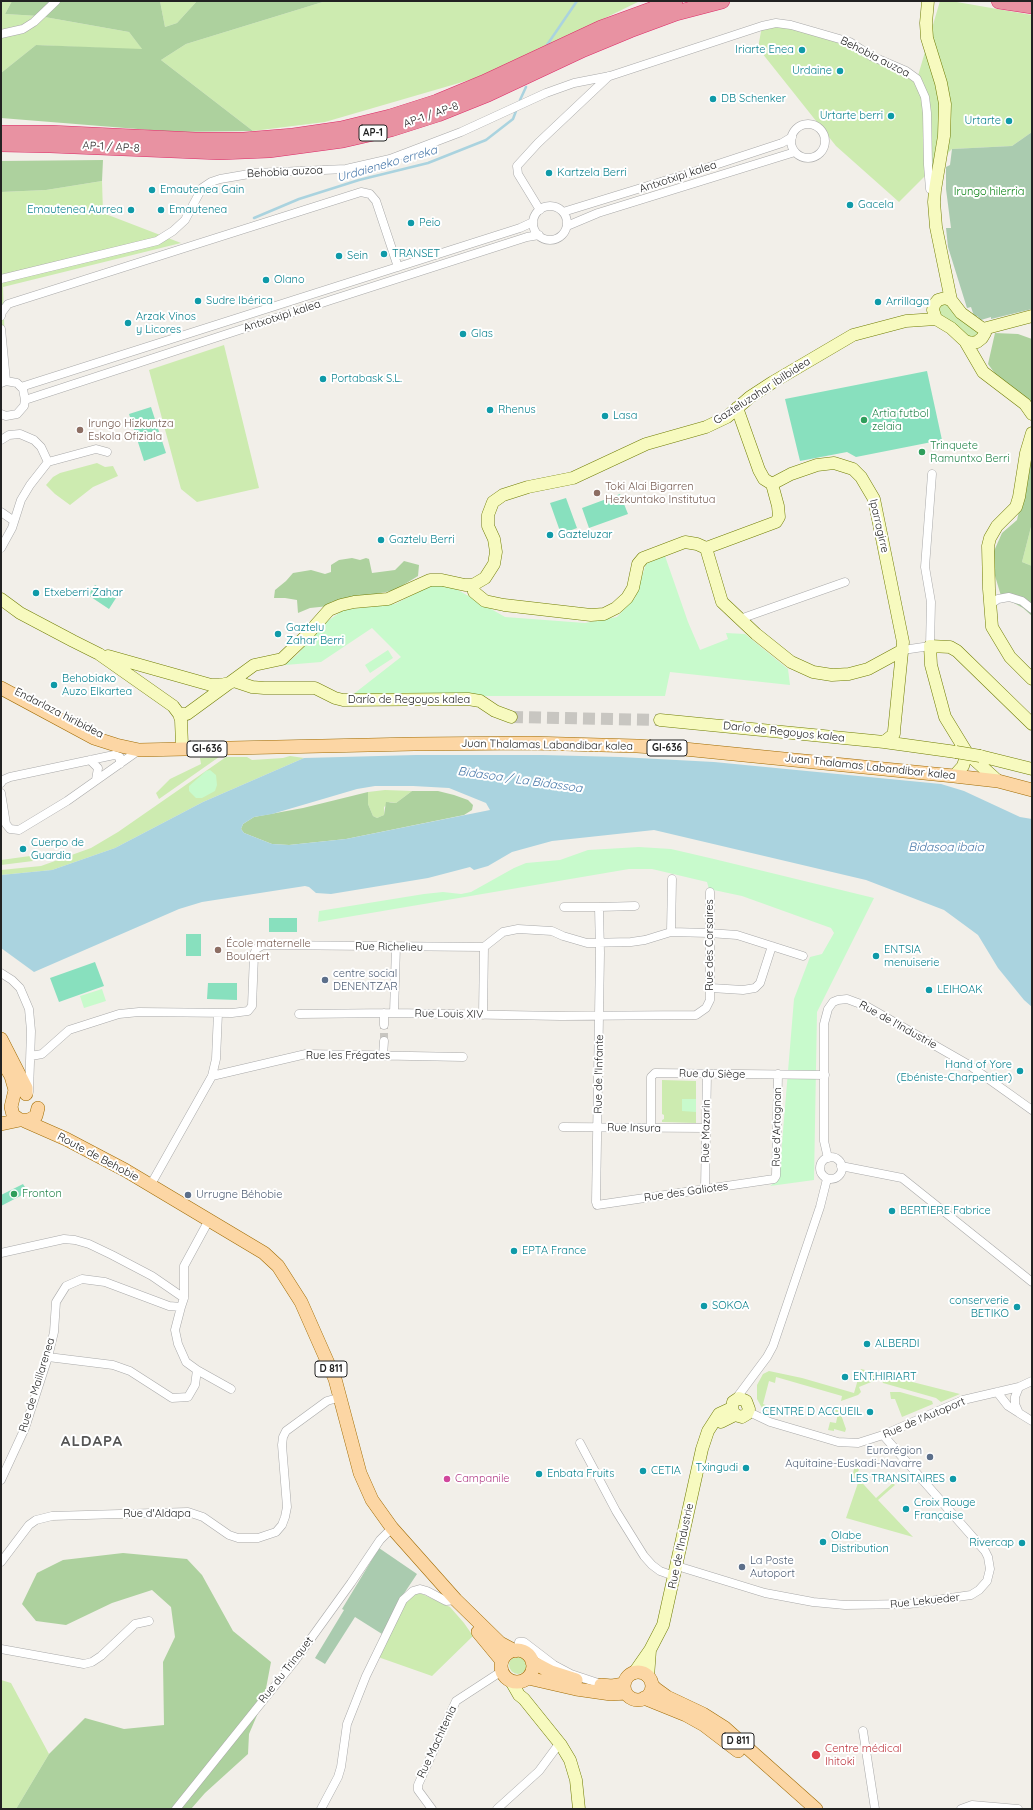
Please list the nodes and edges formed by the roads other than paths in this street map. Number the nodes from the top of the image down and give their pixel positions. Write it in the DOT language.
graph roads {
  1 [pos="56,1"];
  2 [pos="675,1"];
  3 [pos="722,1"];
  4 [pos="928,1"];
  5 [pos="999,1"];
  6 [pos="1032,6"];
  7 [pos="1,34"];
  8 [pos="610,76"];
  9 [pos="1,133"];
  10 [pos="792,137"];
  11 [pos="1,144"];
  12 [pos="795,152"];
  13 [pos="930,189"];
  14 [pos="540,210"];
  15 [pos="563,212"];
  16 [pos="533,222"];
  17 [pos="567,226"];
  18 [pos="539,235"];
  19 [pos="398,266"];
  20 [pos="1,279"];
  21 [pos="946,300"];
  22 [pos="934,315"];
  23 [pos="1,316"];
  24 [pos="1032,316"];
  25 [pos="1,329"];
  26 [pos="985,332"];
  27 [pos="965,341"];
  28 [pos="976,362"];
  29 [pos="3,382"];
  30 [pos="21,387"];
  31 [pos="25,400"];
  32 [pos="737,408"];
  33 [pos="1,414"];
  34 [pos="1032,414"];
  35 [pos="1032,433"];
  36 [pos="1,440"];
  37 [pos="107,452"];
  38 [pos="48,462"];
  39 [pos="932,474"];
  40 [pos="772,484"];
  41 [pos="1,512"];
  42 [pos="14,521"];
  43 [pos="1,548"];
  44 [pos="706,548"];
  45 [pos="845,582"];
  46 [pos="473,585"];
  47 [pos="1,599"];
  48 [pos="991,604"];
  49 [pos="1032,609"];
  50 [pos="740,619"];
  51 [pos="930,646"];
  52 [pos="903,650"];
  53 [pos="99,654"];
  54 [pos="1032,679"];
  55 [pos="234,681"];
  56 [pos="1,683"];
  57 [pos="1,688"];
  58 [pos="179,714"];
  59 [pos="511,717"];
  60 [pos="660,720"];
  61 [pos="1032,724"];
  62 [pos="894,734"];
  63 [pos="884,742"];
  64 [pos="117,743"];
  65 [pos="182,745"];
  66 [pos="908,745"];
  67 [pos="298,746"];
  68 [pos="145,750"];
  69 [pos="962,752"];
  70 [pos="90,760"];
  71 [pos="120,764"];
  72 [pos="1032,768"];
  73 [pos="954,776"];
  74 [pos="96,780"];
  75 [pos="998,781"];
  76 [pos="1,783"];
  77 [pos="1032,790"];
  78 [pos="1,793"];
  79 [pos="672,879"];
  80 [pos="710,892"];
  81 [pos="635,906"];
  82 [pos="564,907"];
  83 [pos="599,907"];
  84 [pos="672,932"];
  85 [pos="710,933"];
  86 [pos="600,943"];
  87 [pos="396,946"];
  88 [pos="772,946"];
  89 [pos="484,947"];
  90 [pos="803,956"];
  91 [pos="1,973"];
  92 [pos="711,988"];
  93 [pos="218,1013"];
  94 [pos="394,1013"];
  95 [pos="299,1014"];
  96 [pos="384,1014"];
  97 [pos="483,1015"];
  98 [pos="599,1016"];
  99 [pos="384,1025"];
  100 [pos="1,1039"];
  101 [pos="384,1042"];
  102 [pos="31,1056"];
  103 [pos="383,1056"];
  104 [pos="463,1057"];
  105 [pos="1,1059"];
  106 [pos="707,1073"];
  107 [pos="778,1074"];
  108 [pos="825,1075"];
  109 [pos="212,1076"];
  110 [pos="27,1094"];
  111 [pos="13,1101"];
  112 [pos="38,1108"];
  113 [pos="1032,1110"];
  114 [pos="1,1115"];
  115 [pos="23,1121"];
  116 [pos="1,1124"];
  117 [pos="563,1126"];
  118 [pos="598,1127"];
  119 [pos="651,1128"];
  120 [pos="706,1128"];
  121 [pos="46,1130"];
  122 [pos="828,1158"];
  123 [pos="841,1166"];
  124 [pos="774,1179"];
  125 [pos="827,1179"];
  126 [pos="150,1186"];
  127 [pos="705,1189"];
  128 [pos="597,1205"];
  129 [pos="209,1220"];
  130 [pos="1,1253"];
  131 [pos="1032,1282"];
  132 [pos="184,1298"];
  133 [pos="181,1307"];
  134 [pos="48,1357"];
  135 [pos="197,1370"];
  136 [pos="1032,1381"];
  137 [pos="1019,1387"];
  138 [pos="231,1389"];
  139 [pos="997,1392"];
  140 [pos="341,1397"];
  141 [pos="739,1407"];
  142 [pos="1019,1413"];
  143 [pos="1032,1421"];
  144 [pos="883,1435"];
  145 [pos="580,1443"];
  146 [pos="1,1480"];
  147 [pos="392,1528"];
  148 [pos="1,1562"];
  149 [pos="676,1571"];
  150 [pos="456,1600"];
  151 [pos="149,1621"];
  152 [pos="1,1649"];
  153 [pos="650,1650"];
  154 [pos="516,1651"];
  155 [pos="532,1662"];
  156 [pos="502,1666"];
  157 [pos="634,1673"];
  158 [pos="521,1680"];
  159 [pos="650,1681"];
  160 [pos="604,1685"];
  161 [pos="625,1688"];
  162 [pos="644,1698"];
  163 [pos="863,1731"];
  164 [pos="561,1745"];
  165 [pos="176,1809"];
  166 [pos="320,1809"];
  167 [pos="432,1809"];
  168 [pos="498,1809"];
  169 [pos="580,1809"];
  170 [pos="804,1809"];
  171 [pos="816,1809"];
  172 [pos="875,1809"];
  173 [pos="960,1809"];
  174 [pos="1015,1809"];
  1 -- 7 [label="street"];
  2 -- 9 [label="highway, AP-1 / AP-8 / AP-1"];
  3 -- 11 [label="highway, AP-1 / AP-8 / AP-1"];
  4 -- 21 [label="street"];
  5 -- 6 [label="highway"];
  8 -- 13 [label="street, Behobia auzoa"];
  8 -- 14 [label="street, Behobia auzoa"];
  8 -- 20 [label="street, Behobia auzoa"];
  10 -- 12 [label="street"];
  10 -- 12 [label="street"];
  10 -- 15 [label="street, Antxotxipi kalea"];
  12 -- 17 [label="street, Antxotxipi kalea"];
  14 -- 15 [label="street"];
  14 -- 16 [label="street"];
  15 -- 17 [label="street"];
  16 -- 18 [label="street"];
  16 -- 19 [label="street, Antxotxipi kalea"];
  17 -- 18 [label="street"];
  18 -- 31 [label="street, Antxotxipi kalea"];
  19 -- 23 [label="street"];
  19 -- 30 [label="street, Antxotxipi kalea"];
  21 -- 22 [label="street"];
  21 -- 26 [label="street"];
  22 -- 27 [label="street"];
  22 -- 32 [label="street, Gazteluzahar ibilbidea"];
  24 -- 26 [label="street"];
  25 -- 29 [label="street"];
  26 -- 27 [label="street"];
  26 -- 28 [label="street"];
  27 -- 28 [label="street"];
  28 -- 34 [label="street"];
  29 -- 30 [label="street"];
  30 -- 31 [label="street"];
  31 -- 33 [label="street"];
  32 -- 40 [label="street"];
  32 -- 46 [label="street, Gazteluzahar ibilbidea"];
  35 -- 48 [label="street"];
  36 -- 38 [label="street"];
  37 -- 38 [label="street"];
  38 -- 42 [label="street"];
  39 -- 51 [label="street"];
  40 -- 44 [label="street"];
  40 -- 52 [label="street, Iparragirre"];
  41 -- 42 [label="street"];
  42 -- 43 [label="street"];
  44 -- 46 [label="street"];
  44 -- 50 [label="street"];
  45 -- 50 [label="street"];
  46 -- 55 [label="street"];
  47 -- 53 [label="street"];
  48 -- 49 [label="street"];
  48 -- 54 [label="street"];
  50 -- 52 [label="street"];
  51 -- 52 [label="street"];
  51 -- 61 [label="street"];
  51 -- 69 [label="street"];
  52 -- 62 [label="street, Iparragirre"];
  53 -- 55 [label="street"];
  53 -- 58 [label="street"];
  55 -- 58 [label="street"];
  55 -- 59 [label="street, Darío de Regoyos kalea"];
  56 -- 64 [label="main road, Endarlaza hiribidea / GI-636"];
  57 -- 64 [label="main road, Endarlaza hiribidea / GI-636"];
  58 -- 65 [label="street"];
  60 -- 63 [label="street, Darío de Regoyos kalea"];
  62 -- 63 [label="street"];
  62 -- 66 [label="street, Darío de Regoyos kalea"];
  63 -- 66 [label="street, Darío de Regoyos kalea"];
  64 -- 65 [label="main road, Juan Thalamas Labandibar kalea / GI-636"];
  64 -- 68 [label="main road, Juan Thalamas Labandibar kalea / GI-636"];
  65 -- 67 [label="main road, Juan Thalamas Labandibar kalea / GI-636"];
  66 -- 69 [label="street, Darío de Regoyos kalea"];
  67 -- 68 [label="main road, Juan Thalamas Labandibar kalea / GI-636"];
  67 -- 73 [label="main road, Juan Thalamas Labandibar kalea / GI-636"];
  68 -- 71 [label="street"];
  69 -- 72 [label="street, Darío de Regoyos kalea, bridge"];
  69 -- 73 [label="street"];
  69 -- 75 [label="street"];
  70 -- 71 [label="street"];
  70 -- 74 [label="street"];
  70 -- 76 [label="street"];
  71 -- 74 [label="street"];
  73 -- 75 [label="main road, Juan Thalamas Labandibar kalea / GI-636"];
  74 -- 78 [label="street"];
  75 -- 77 [label="main road, Juan Thalamas Labandibar kalea / GI-636"];
  79 -- 84 [label="street"];
  80 -- 85 [label="street, Rue des Corsaires"];
  81 -- 83 [label="street"];
  82 -- 83 [label="street"];
  83 -- 86 [label="street, Rue de l'Infante"];
  84 -- 85 [label="street"];
  84 -- 86 [label="street"];
  85 -- 88 [label="street"];
  85 -- 92 [label="street, Rue des Corsaires"];
  86 -- 89 [label="street"];
  86 -- 98 [label="street, Rue de l'Infante"];
  87 -- 89 [label="street, Rue Richelieu"];
  87 -- 93 [label="street, Rue Richelieu"];
  87 -- 94 [label="street"];
  88 -- 90 [label="street"];
  88 -- 92 [label="street"];
  89 -- 97 [label="street"];
  91 -- 102 [label="street"];
  92 -- 98 [label="street, Rue des Corsaires"];
  93 -- 102 [label="street, Rue Richelieu"];
  93 -- 109 [label="street"];
  94 -- 96 [label="street, Rue Louis XIV"];
  94 -- 97 [label="street, Rue Louis XIV"];
  95 -- 96 [label="street, Rue Louis XIV"];
  96 -- 99 [label="street"];
  97 -- 98 [label="street, Rue Louis XIV"];
  98 -- 118 [label="street, Rue de l'Infante"];
  100 -- 110 [label="main road"];
  101 -- 103 [label="street"];
  102 -- 110 [label="street"];
  103 -- 104 [label="street, Rue les Frégates"];
  103 -- 109 [label="street, Rue les Frégates"];
  105 -- 111 [label="main road"];
  106 -- 107 [label="street, Rue du Siège"];
  106 -- 119 [label="street, Rue du Siège"];
  106 -- 120 [label="street, Rue Mazarin"];
  107 -- 108 [label="street, Rue du Siège"];
  107 -- 124 [label="street, Rue d'Artagnan"];
  108 -- 113 [label="street, Rue de l'Industrie"];
  108 -- 122 [label="street, Rue de l'Industrie"];
  109 -- 126 [label="street"];
  110 -- 111 [label="main road"];
  110 -- 112 [label="main road"];
  111 -- 114 [label="main road"];
  111 -- 115 [label="main road"];
  112 -- 115 [label="main road"];
  112 -- 121 [label="main road, Route de Behobie"];
  115 -- 116 [label="main road"];
  115 -- 121 [label="main road, Route de Behobie / D 811"];
  117 -- 118 [label="street, Rue Insura"];
  118 -- 119 [label="street, Rue Insura"];
  118 -- 128 [label="street, Rue de l'Infante"];
  119 -- 120 [label="street, Rue Insura"];
  120 -- 127 [label="street, Rue Mazarin"];
  121 -- 126 [label="main road, Route de Behobie / D 811"];
  122 -- 123 [label="street"];
  122 -- 125 [label="street"];
  123 -- 125 [label="street"];
  123 -- 131 [label="street"];
  124 -- 127 [label="street, Rue des Galiotes"];
  125 -- 141 [label="street"];
  126 -- 129 [label="main road, D 811"];
  127 -- 128 [label="street, Rue des Galiotes"];
  129 -- 132 [label="street"];
  129 -- 140 [label="main road, D 811"];
  130 -- 132 [label="street"];
  132 -- 133 [label="street"];
  133 -- 134 [label="street, Rue de Maillarenea"];
  133 -- 135 [label="street"];
  134 -- 135 [label="street"];
  134 -- 146 [label="street, Rue de Maillarenea"];
  135 -- 138 [label="street"];
  136 -- 137 [label="street, Rue de l'Autoport"];
  137 -- 139 [label="street, Rue de l'Autoport"];
  137 -- 142 [label="street"];
  139 -- 142 [label="street"];
  139 -- 144 [label="street, Rue de l'Autoport"];
  140 -- 147 [label="main road, D 811"];
  140 -- 148 [label="street, Rue d'Aldapa"];
  141 -- 144 [label="street, Rue de l'Autoport"];
  141 -- 149 [label="street, Rue de l'Industrie"];
  142 -- 143 [label="street"];
  144 -- 149 [label="street, Rue Lekueder"];
  145 -- 149 [label="street, Rue Lekueder"];
  147 -- 150 [label="main road, D 811"];
  147 -- 165 [label="street, Rue du Trinquet"];
  149 -- 153 [label="street, Rue de l'Industrie"];
  150 -- 154 [label="main road, D 811"];
  150 -- 156 [label="main road, D 811"];
  150 -- 166 [label="street"];
  151 -- 152 [label="street"];
  153 -- 157 [label="street, Rue de l'Industrie"];
  153 -- 159 [label="street, Rue de l'Industrie"];
  154 -- 155 [label="main road"];
  154 -- 156 [label="main road"];
  154 -- 160 [label="street"];
  155 -- 158 [label="main road"];
  155 -- 160 [label="main road"];
  156 -- 158 [label="main road"];
  156 -- 167 [label="street, Rue Machitenia"];
  157 -- 159 [label="main road"];
  157 -- 161 [label="main road"];
  158 -- 161 [label="main road"];
  158 -- 164 [label="street"];
  159 -- 162 [label="main road"];
  159 -- 171 [label="main road, D 811"];
  160 -- 161 [label="main road"];
  161 -- 162 [label="main road"];
  162 -- 170 [label="main road"];
  163 -- 172 [label="street"];
  164 -- 168 [label="street"];
  164 -- 169 [label="street"];
  173 -- 174 [label="street"];
}
